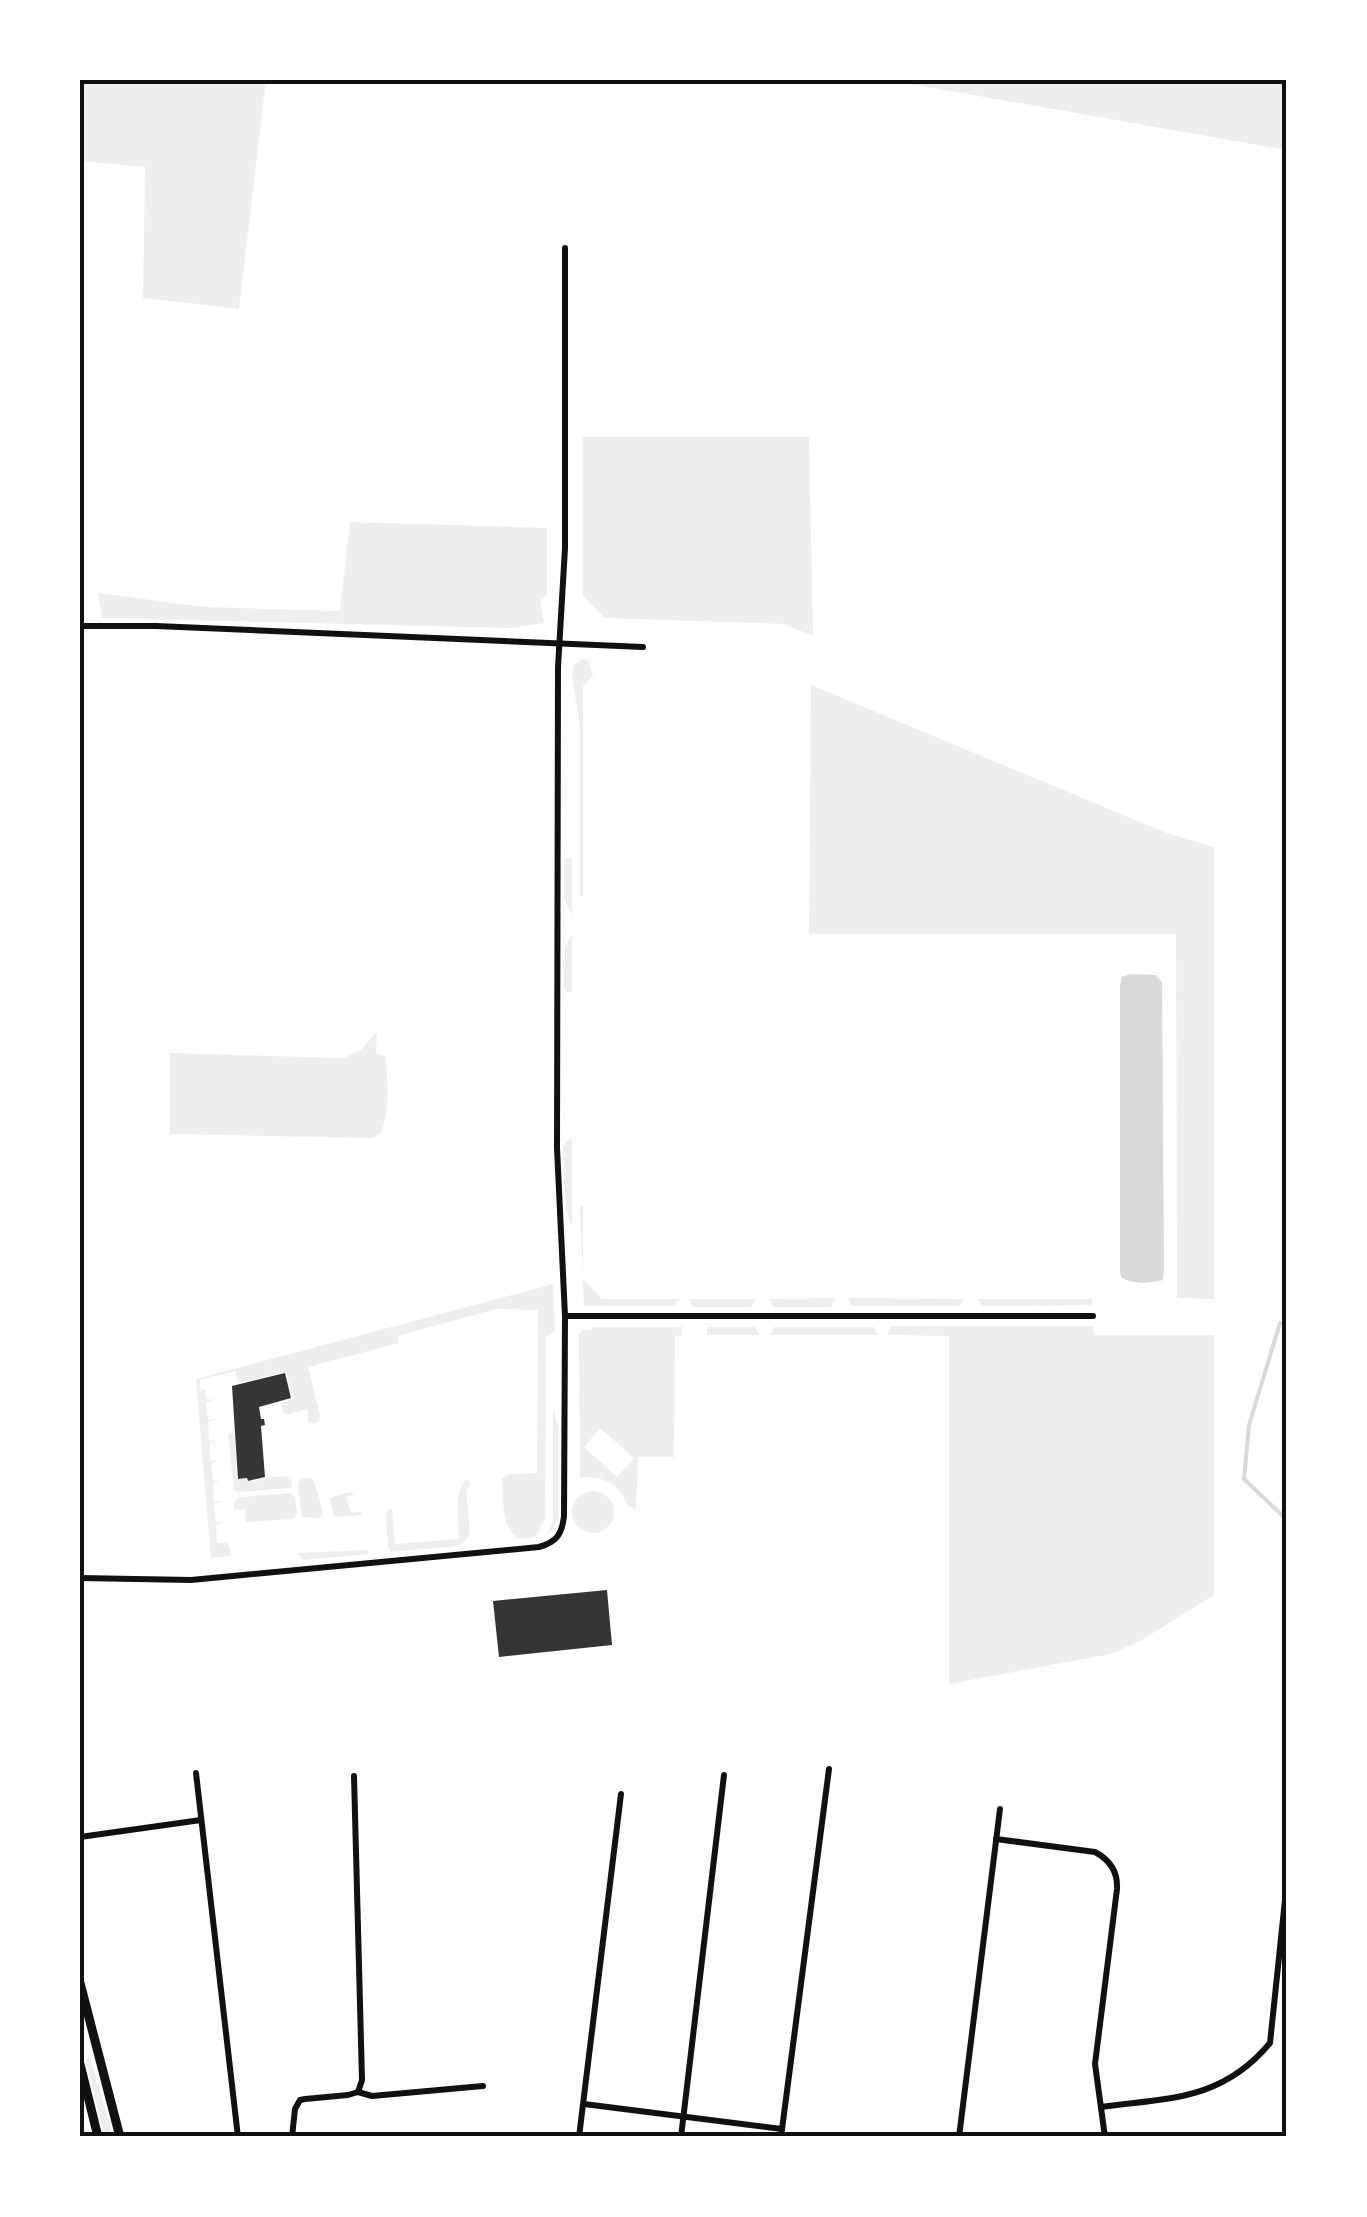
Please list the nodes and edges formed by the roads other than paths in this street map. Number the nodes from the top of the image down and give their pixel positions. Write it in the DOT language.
graph roads {
  1 [pos="565,248"];
  2 [pos="80,626"];
  3 [pos="559,644"];
  4 [pos="643,648"];
  5 [pos="564,1316"];
  6 [pos="1093,1316"];
  7 [pos="80,1578"];
  8 [pos="829,1769"];
  9 [pos="196,1772"];
  10 [pos="724,1775"];
  11 [pos="354,1776"];
  12 [pos="620,1794"];
  13 [pos="1000,1809"];
  14 [pos="201,1820"];
  15 [pos="80,1837"];
  16 [pos="996,1839"];
  17 [pos="1287,1881"];
  18 [pos="80,1983"];
  19 [pos="80,2064"];
  20 [pos="483,2086"];
  21 [pos="358,2092"];
  22 [pos="584,2104"];
  23 [pos="1100,2106"];
  24 [pos="683,2117"];
  25 [pos="782,2133"];
  26 [pos="98,2137"];
  27 [pos="120,2137"];
  28 [pos="238,2137"];
  29 [pos="292,2137"];
  30 [pos="580,2137"];
  31 [pos="681,2137"];
  32 [pos="959,2137"];
  33 [pos="1104,2137"];
  1 -- 3 [label="street"];
  2 -- 3 [label="street"];
  3 -- 4 [label="street"];
  3 -- 5 [label="street"];
  5 -- 6 [label="street"];
  5 -- 7 [label="street"];
  8 -- 25 [label="street"];
  9 -- 14 [label="street"];
  10 -- 24 [label="street"];
  11 -- 21 [label="street"];
  12 -- 22 [label="street"];
  13 -- 16 [label="street"];
  14 -- 15 [label="street"];
  14 -- 28 [label="street"];
  16 -- 23 [label="street"];
  16 -- 32 [label="street"];
  17 -- 23 [label="street"];
  18 -- 27 [label="main road"];
  19 -- 26 [label="main road"];
  20 -- 21 [label="street"];
  21 -- 29 [label="street"];
  22 -- 24 [label="street"];
  22 -- 30 [label="street"];
  23 -- 33 [label="street"];
  24 -- 25 [label="street"];
  24 -- 31 [label="street"];
}
